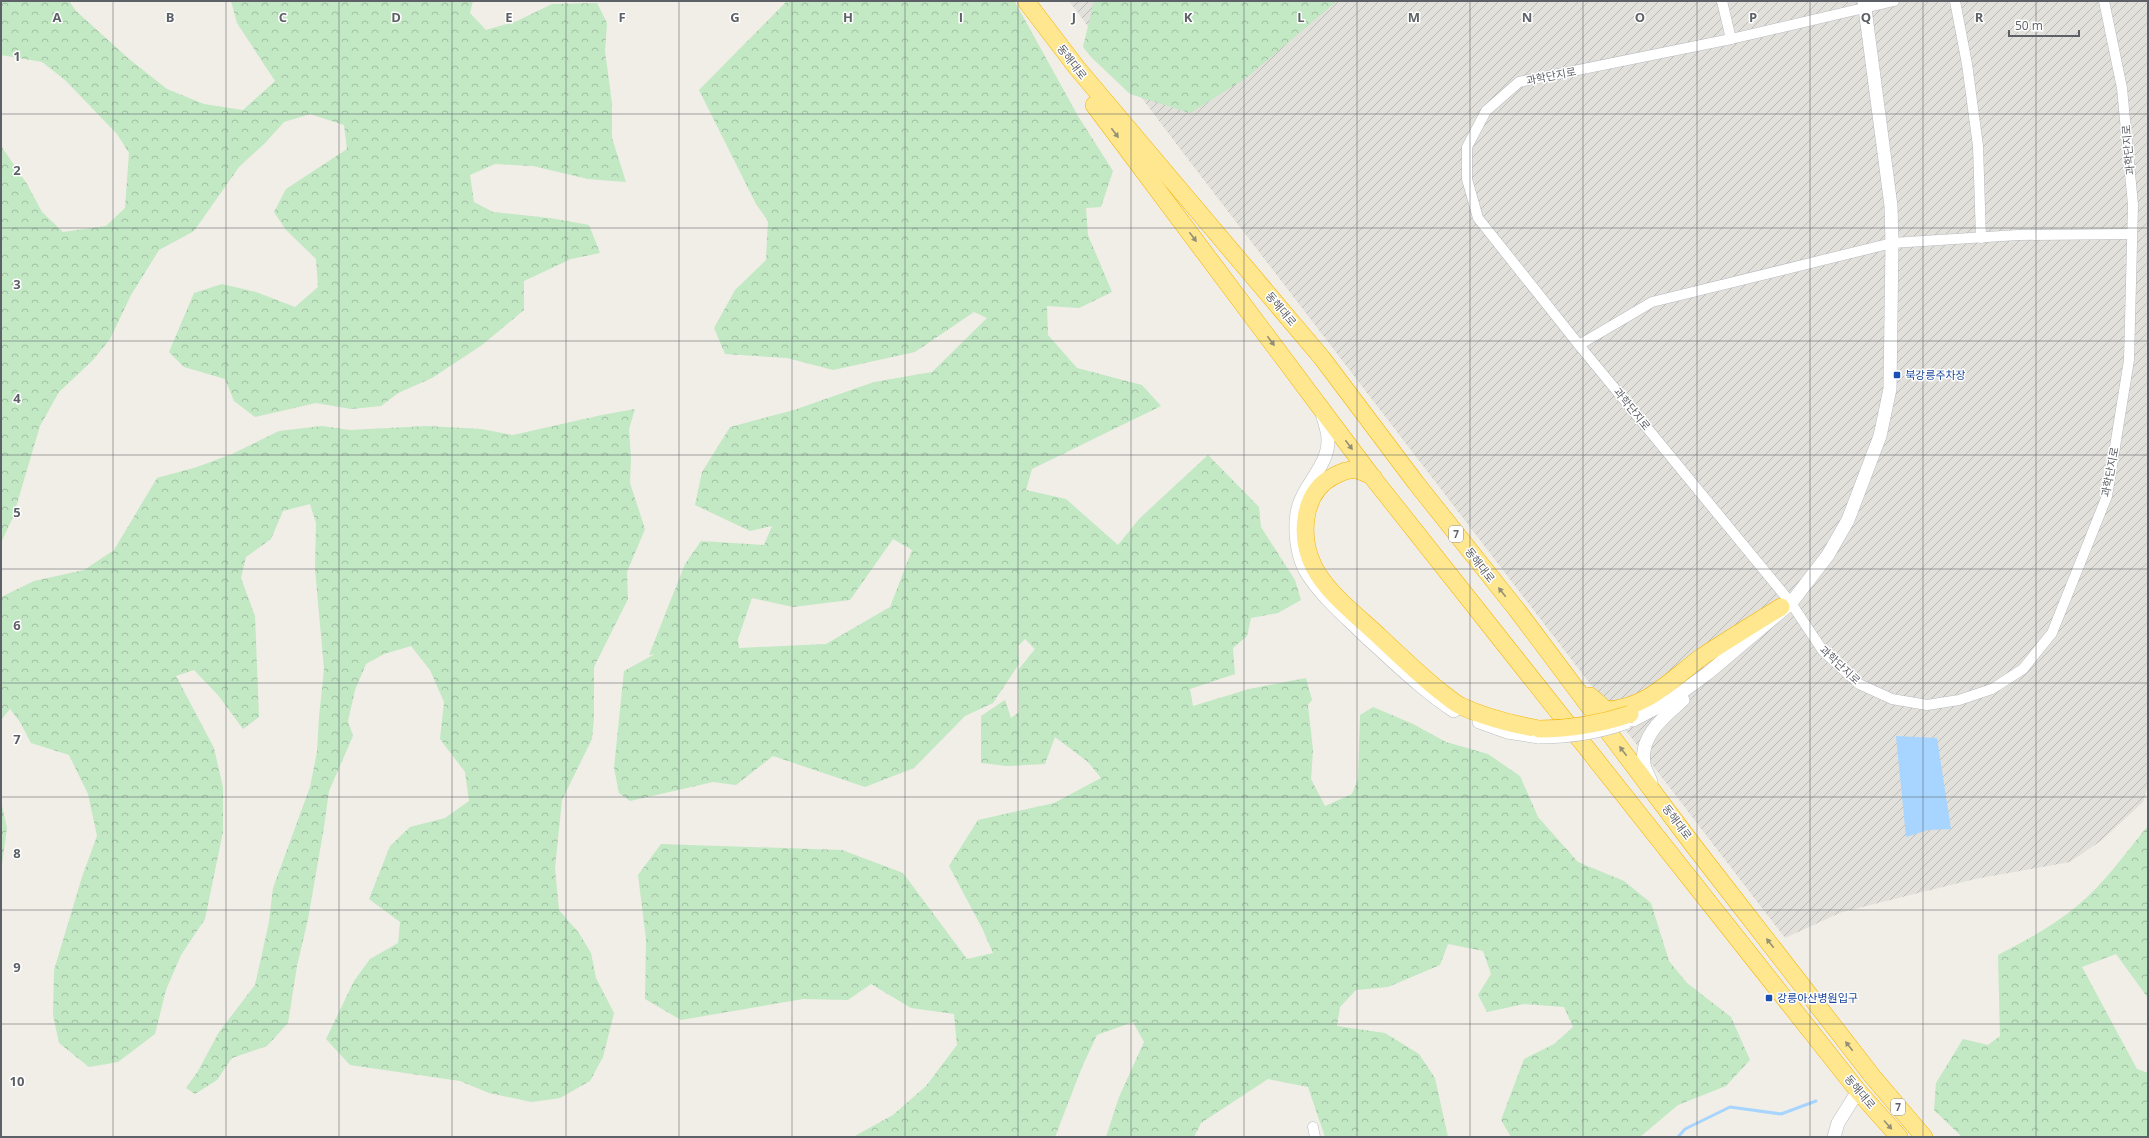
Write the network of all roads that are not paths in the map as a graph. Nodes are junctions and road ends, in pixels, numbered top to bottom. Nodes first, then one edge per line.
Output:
1 (1016, 1) edge
2 (1026, 1) edge
3 (1722, 1) edge
4 (1894, 1) edge
5 (1955, 1) edge
6 (2104, 1) edge
7 (1865, 4) edge
8 (1731, 39) junction
9 (2132, 234) junction
10 (1981, 238) junction
11 (1892, 243) junction
12 (1579, 345) junction
13 (1320, 406) junction
14 (1373, 478) junction
15 (1786, 607) junction
16 (1517, 610) junction
17 (1539, 733) junction
18 (1693, 845) junction
19 (1873, 1077) junction
20 (1858, 1091) junction
21 (1313, 1126) dead end
22 (1315, 1137) edge
23 (1834, 1137) edge
24 (1899, 1137) edge
25 (1924, 1137) edge

1 -> 13 highway, 동해대로
16 -> 2 highway, 동해대로 / 7
3 - 8 street
4 - 7 street, 과학단지로
5 - 10 street
6 - 9 street, 과학단지로
7 - 8 street, 과학단지로
7 - 11 street
8 - 12 street, 과학단지로
9 - 10 street
9 - 15 street, 과학단지로
10 - 11 street
11 - 12 street
11 - 15 street
12 - 15 street, 과학단지로
13 -> 14 highway, 동해대로
13 - 17 street
14 - 17 highway
14 - 20 highway, 동해대로
15 - 16 highway
15 - 17 highway, bridge
15 - 18 street
18 -> 16 highway, 동해대로 / 7
19 -> 18 highway, 동해대로 / 7
19 - 20 highway
19 - 25 highway, 동해대로 / 7
20 - 23 street
20 -> 24 highway, 동해대로
21 - 22 street

